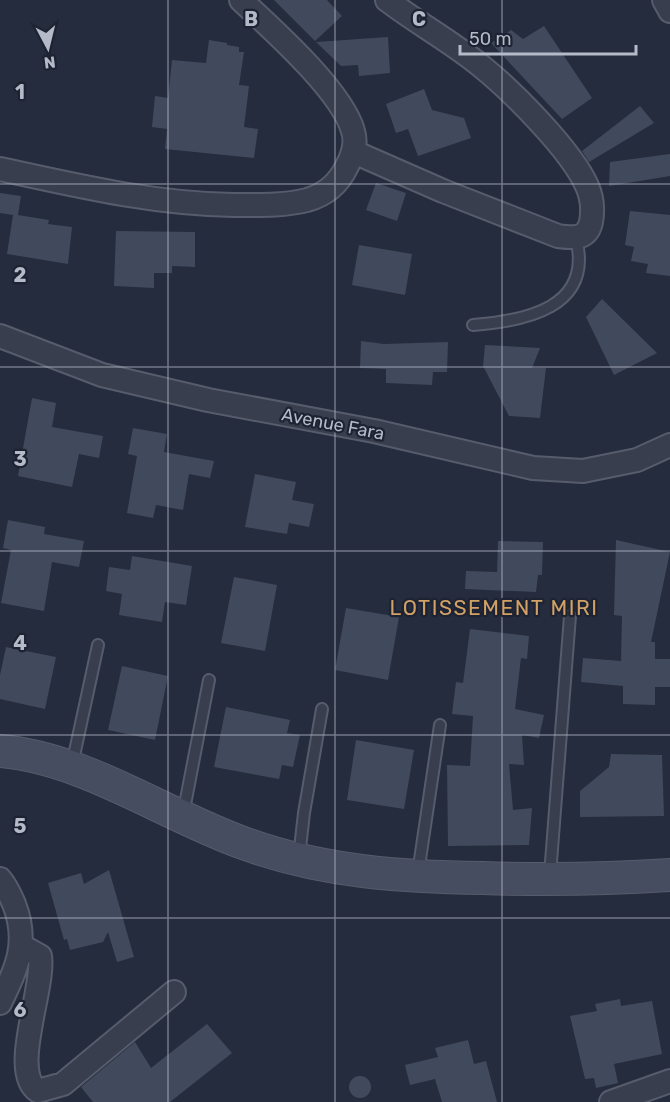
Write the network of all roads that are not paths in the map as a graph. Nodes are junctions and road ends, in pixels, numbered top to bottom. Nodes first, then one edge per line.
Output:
1 (241, 0) edge
2 (387, 0) edge
3 (664, 0) edge
4 (670, 11) edge
5 (354, 152) junction
6 (0, 169) edge
7 (576, 238) junction
8 (473, 325) dead end
9 (0, 336) edge
10 (670, 445) edge
11 (570, 616) dead end
12 (98, 645) dead end
13 (208, 680) dead end
14 (322, 709) dead end
15 (440, 725) dead end
16 (0, 751) edge
17 (71, 768) junction
18 (183, 818) junction
19 (299, 860) junction
20 (670, 875) edge
21 (418, 876) junction
22 (0, 879) edge
23 (550, 879) junction
24 (22, 946) junction
25 (174, 992) dead end
26 (0, 1003) edge
27 (670, 1081) edge
28 (611, 1102) edge

1 - 5 street
2 - 7 street
3 - 4 street
5 - 6 street
5 - 7 street
7 - 8 lane
9 - 10 street, Avenue Fara
11 - 23 lane
12 - 17 lane
13 - 18 lane
14 - 19 lane
15 - 21 lane
16 - 17 main road
17 - 18 main road
18 - 19 main road
19 - 21 main road
20 - 23 main road
21 - 23 main road
22 - 24 street
24 - 25 street
24 - 26 street
27 - 28 street

